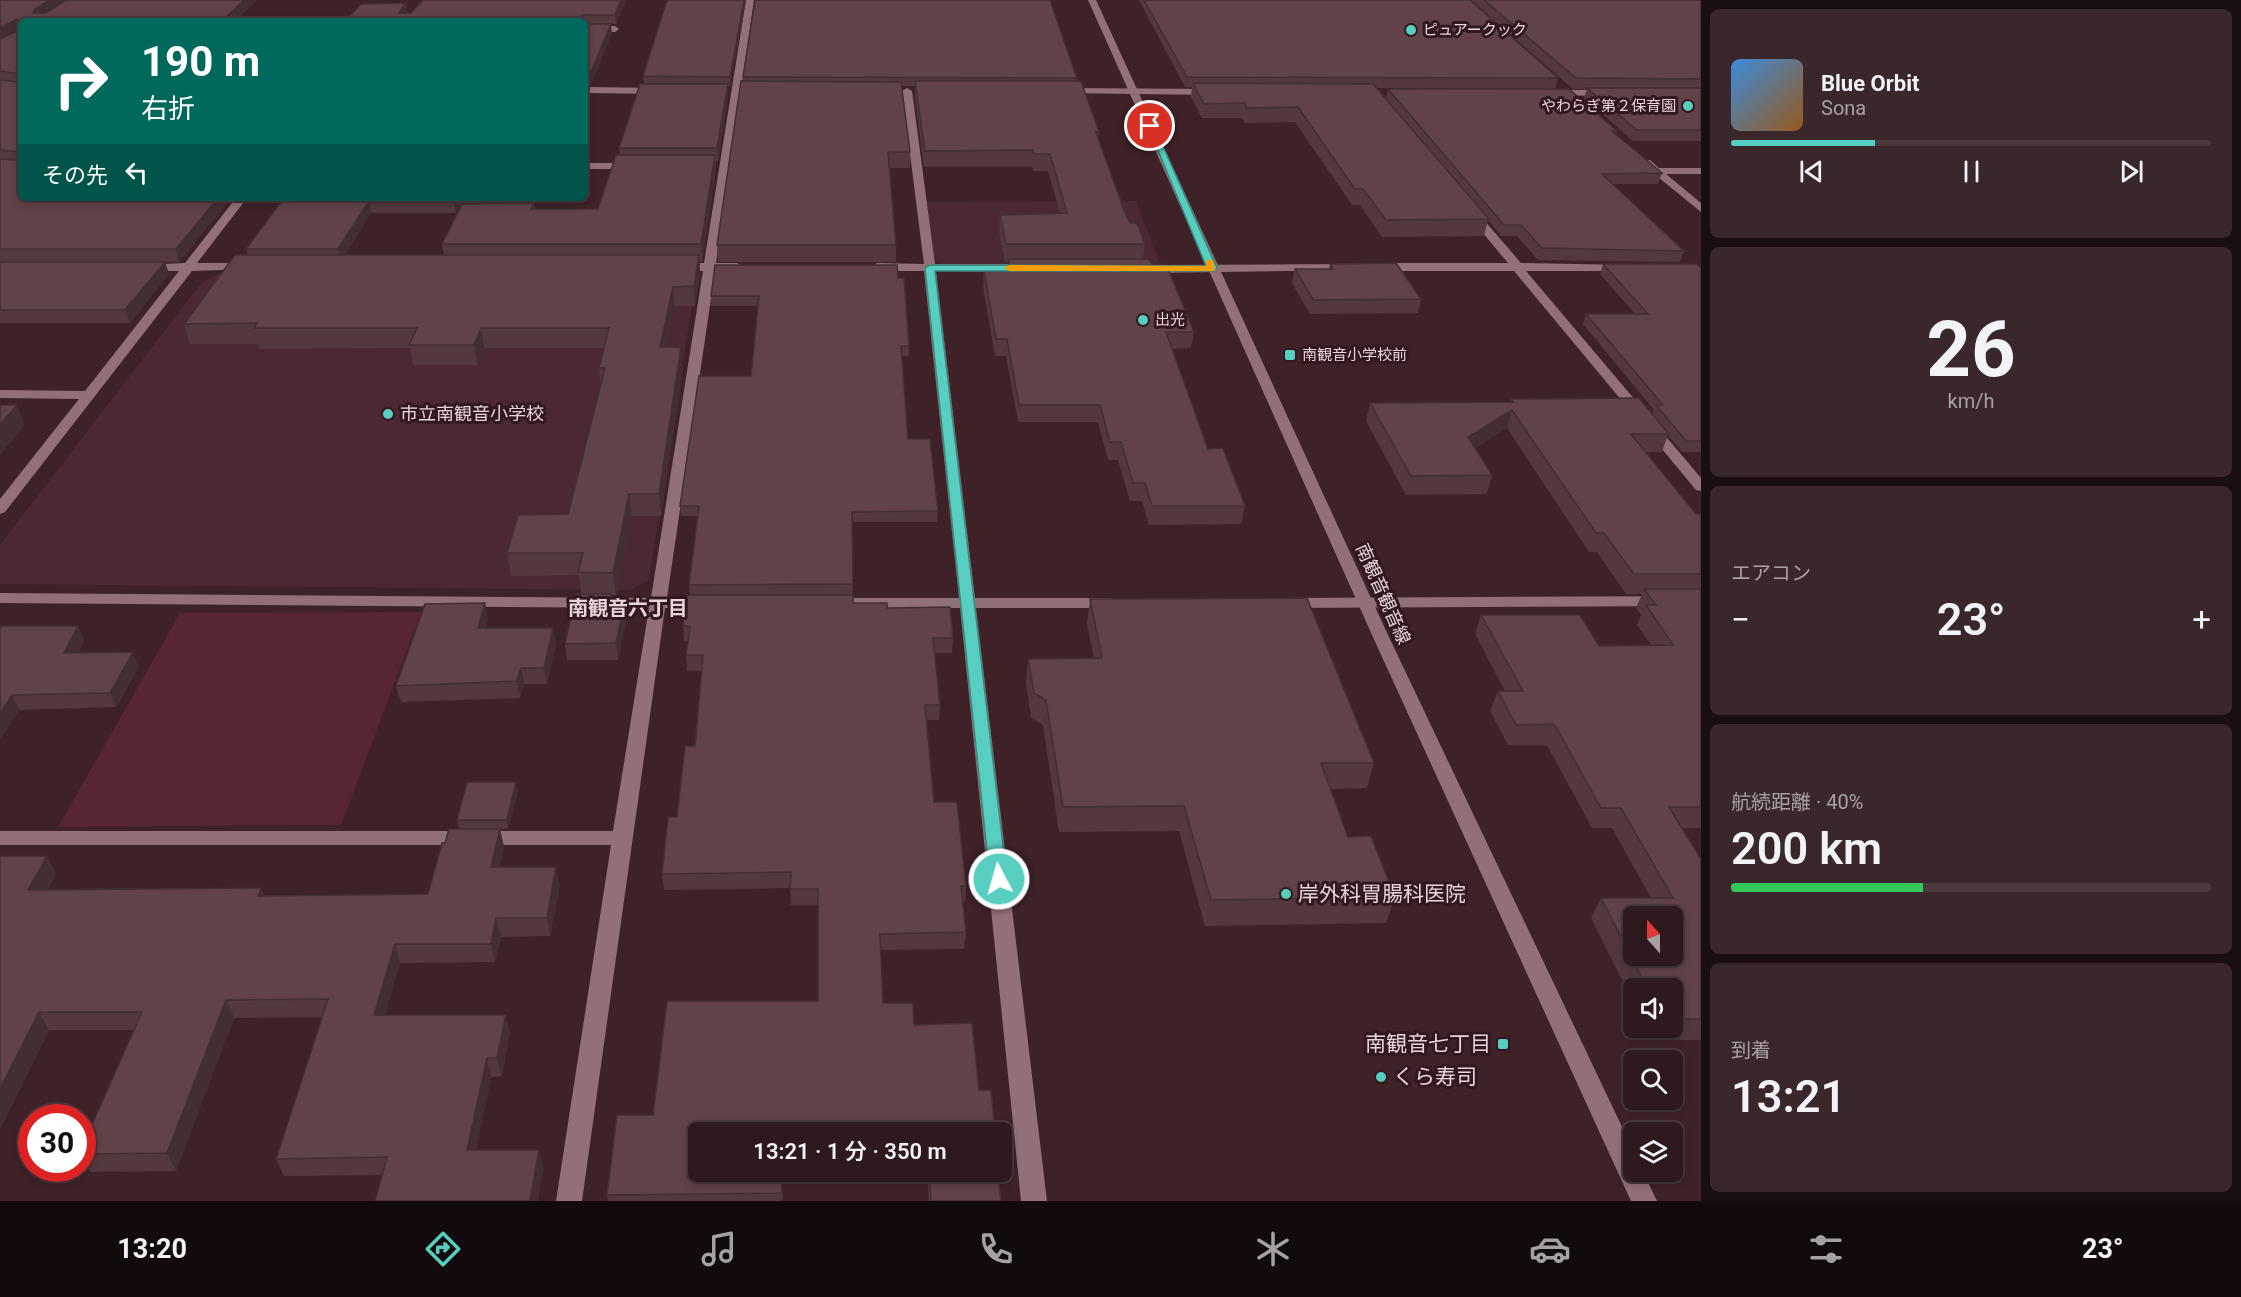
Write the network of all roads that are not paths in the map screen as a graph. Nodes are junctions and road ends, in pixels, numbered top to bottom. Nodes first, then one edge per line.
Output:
1 (750, 0) edge
2 (1092, 0) edge
3 (588, 29) edge
4 (615, 29) edge
5 (1560, 86) edge
6 (588, 90) edge
7 (666, 91) edge
8 (907, 91) edge
9 (1055, 91) edge
10 (1135, 92) junction
11 (1223, 92) edge
12 (1545, 93) edge
13 (1569, 93) junction
14 (1613, 93) edge
15 (1577, 101) edge
16 (1638, 155) edge
17 (588, 166) edge
18 (644, 166) edge
19 (1656, 171) junction
20 (1701, 171) edge
21 (240, 201) edge
22 (1463, 203) edge
23 (1701, 208) edge
24 (130, 267) edge
25 (190, 267) junction
26 (261, 267) edge
27 (662, 267) edge
28 (709, 267) junction
29 (755, 267) edge
30 (860, 267) edge
31 (1516, 267) junction
32 (1643, 267) edge
33 (930, 268) junction
34 (1038, 268) edge
35 (1212, 268) junction
36 (1134, 269) edge
37 (0, 394) edge
38 (91, 394) junction
39 (1701, 487) edge
40 (0, 509) edge
41 (0, 598) edge
42 (1701, 601) edge
43 (968, 602) junction
44 (1365, 602) junction
45 (659, 603) junction
46 (719, 603) edge
47 (814, 603) edge
48 (1123, 603) edge
49 (1267, 603) edge
50 (0, 837) edge
51 (622, 838) junction
52 (569, 1201) edge
53 (1034, 1201) edge
54 (1644, 1201) edge

1 - 28 street
2 - 10 street, 南観音観音線
3 - 4 street
5 - 13 street
6 - 7 street
8 - 33 street
9 - 10 street
10 - 11 street
10 - 35 street, 南観音観音線
12 - 13 street
13 - 14 street
13 - 15 street
16 - 19 street
17 - 18 street
19 - 20 street
19 - 23 street
21 - 25 street
22 - 31 street
24 - 25 street
25 - 26 street
25 - 38 street
27 - 28 street
28 - 29 street
28 - 45 street
30 - 33 street
31 - 32 street
31 - 35 street
31 - 39 street
33 - 34 street
33 - 43 street
35 - 36 street
35 - 44 street, 南観音観音線
37 - 38 street
38 - 40 street
41 - 45 street
42 - 44 street
43 - 47 street
43 - 48 street
43 - 53 street
44 - 49 street
44 - 54 street, 南観音観音線
45 - 46 street
45 - 51 street
50 - 51 street
51 - 52 street

